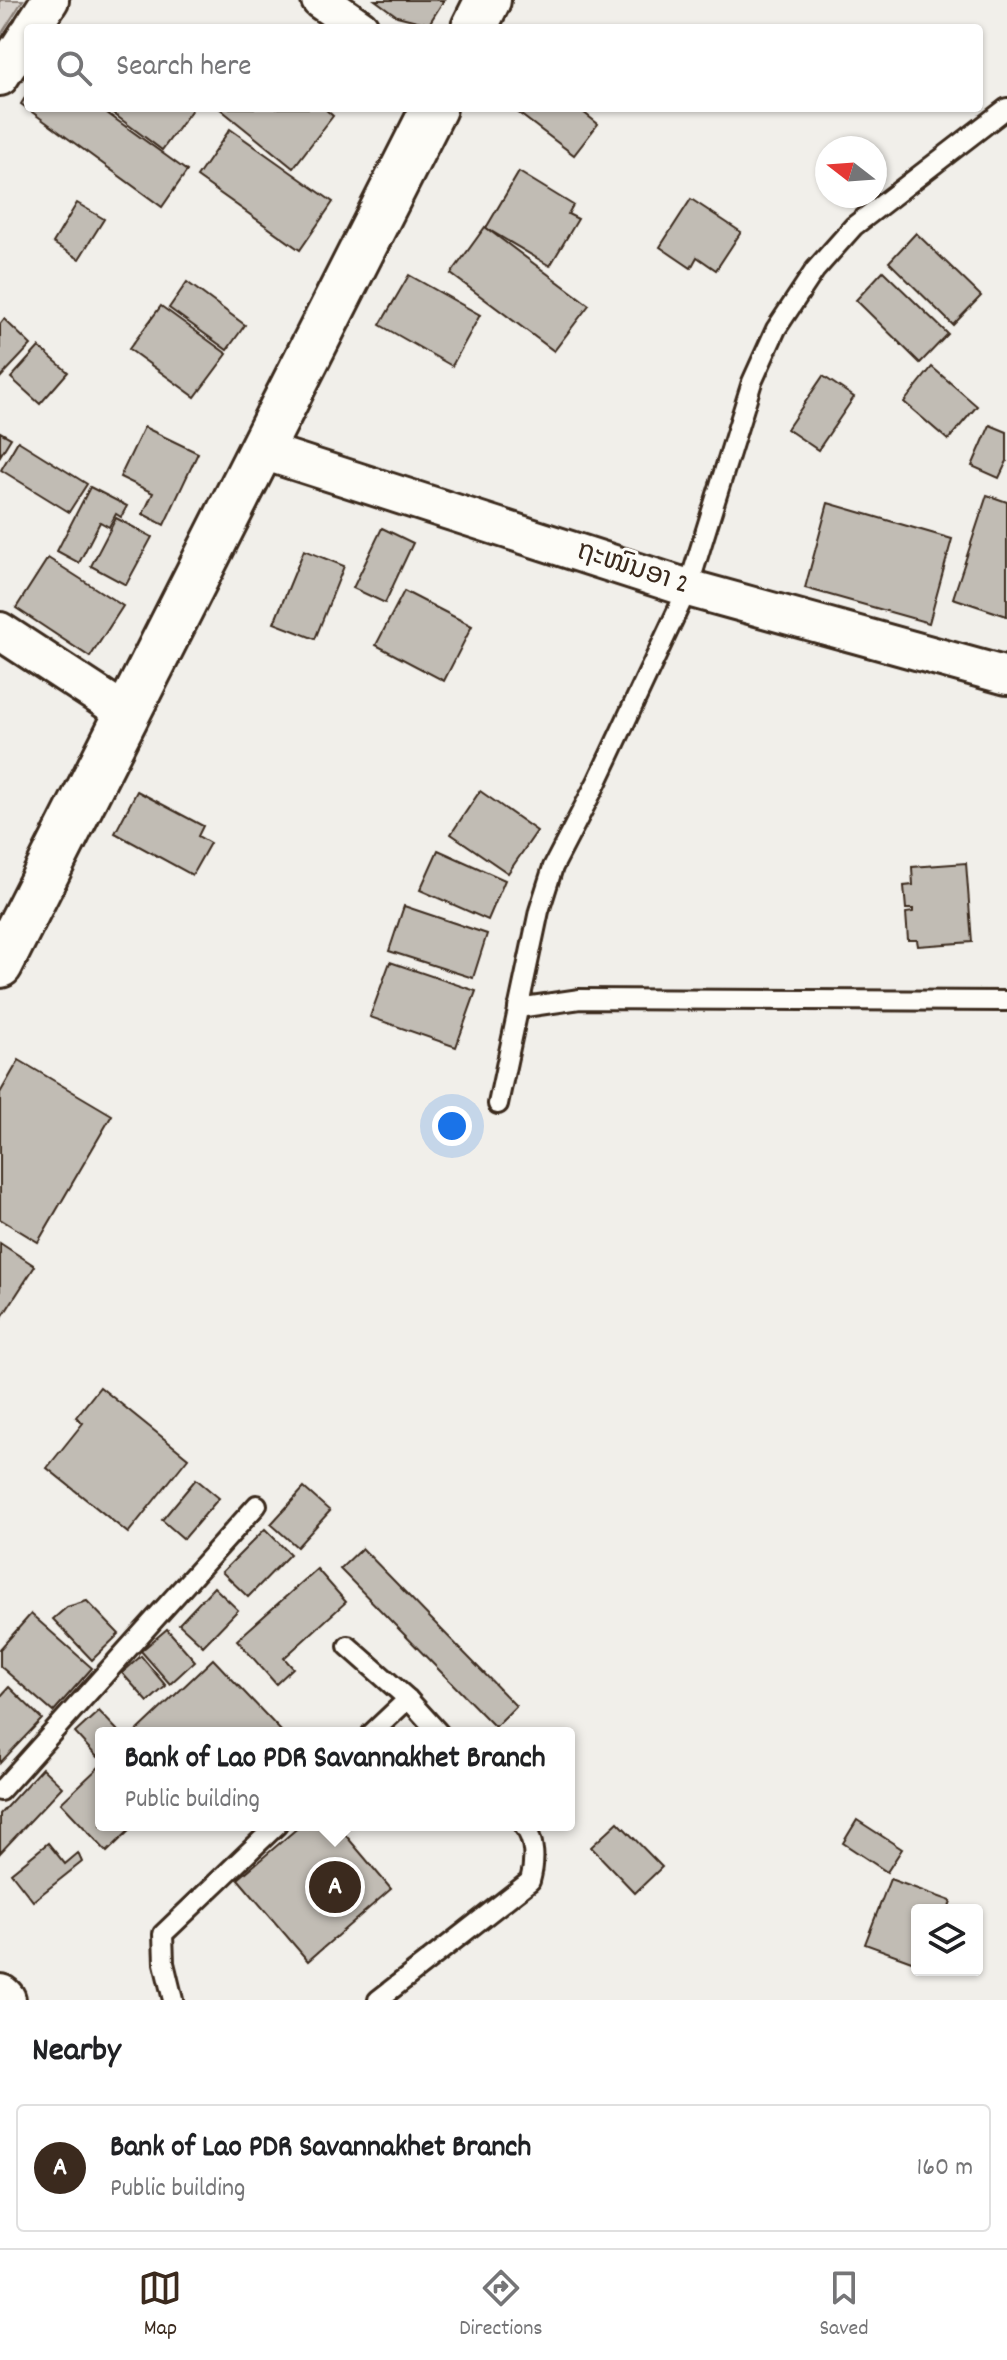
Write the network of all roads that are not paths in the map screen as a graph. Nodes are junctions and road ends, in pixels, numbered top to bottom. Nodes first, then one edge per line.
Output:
1 (50, 0) edge
2 (320, 0) edge
3 (488, 0) edge
4 (35, 24) edge
5 (354, 24) edge
6 (476, 24) edge
7 (24, 40) edge
8 (0, 77) edge
9 (1007, 108) edge
10 (432, 112) edge
11 (260, 450) junction
12 (688, 588) junction
13 (0, 631) edge
14 (1007, 676) edge
15 (127, 714) junction
16 (0, 965) edge
17 (1007, 1001) edge
18 (518, 1008) junction
19 (498, 1104) dead end
20 (257, 1505) dead end
21 (348, 1646) dead end
22 (408, 1699) junction
23 (378, 1727) edge
24 (434, 1727) edge
25 (0, 1791) edge
26 (271, 1831) edge
27 (528, 1831) edge
28 (173, 2000) edge
29 (378, 2000) edge

1 - 4 street
2 - 5 street
3 - 6 street
7 - 8 street
9 - 12 lane
10 - 11 street
11 - 12 street, ຖະໜົນອາ 2
11 - 15 street
12 - 14 street, ຖະໜົນອາ 2
12 - 18 lane
13 - 15 street
15 - 16 street
17 - 18 lane
18 - 19 lane
20 - 25 lane
21 - 22 lane
22 - 23 lane
22 - 24 lane
26 - 28 lane
27 - 29 lane

